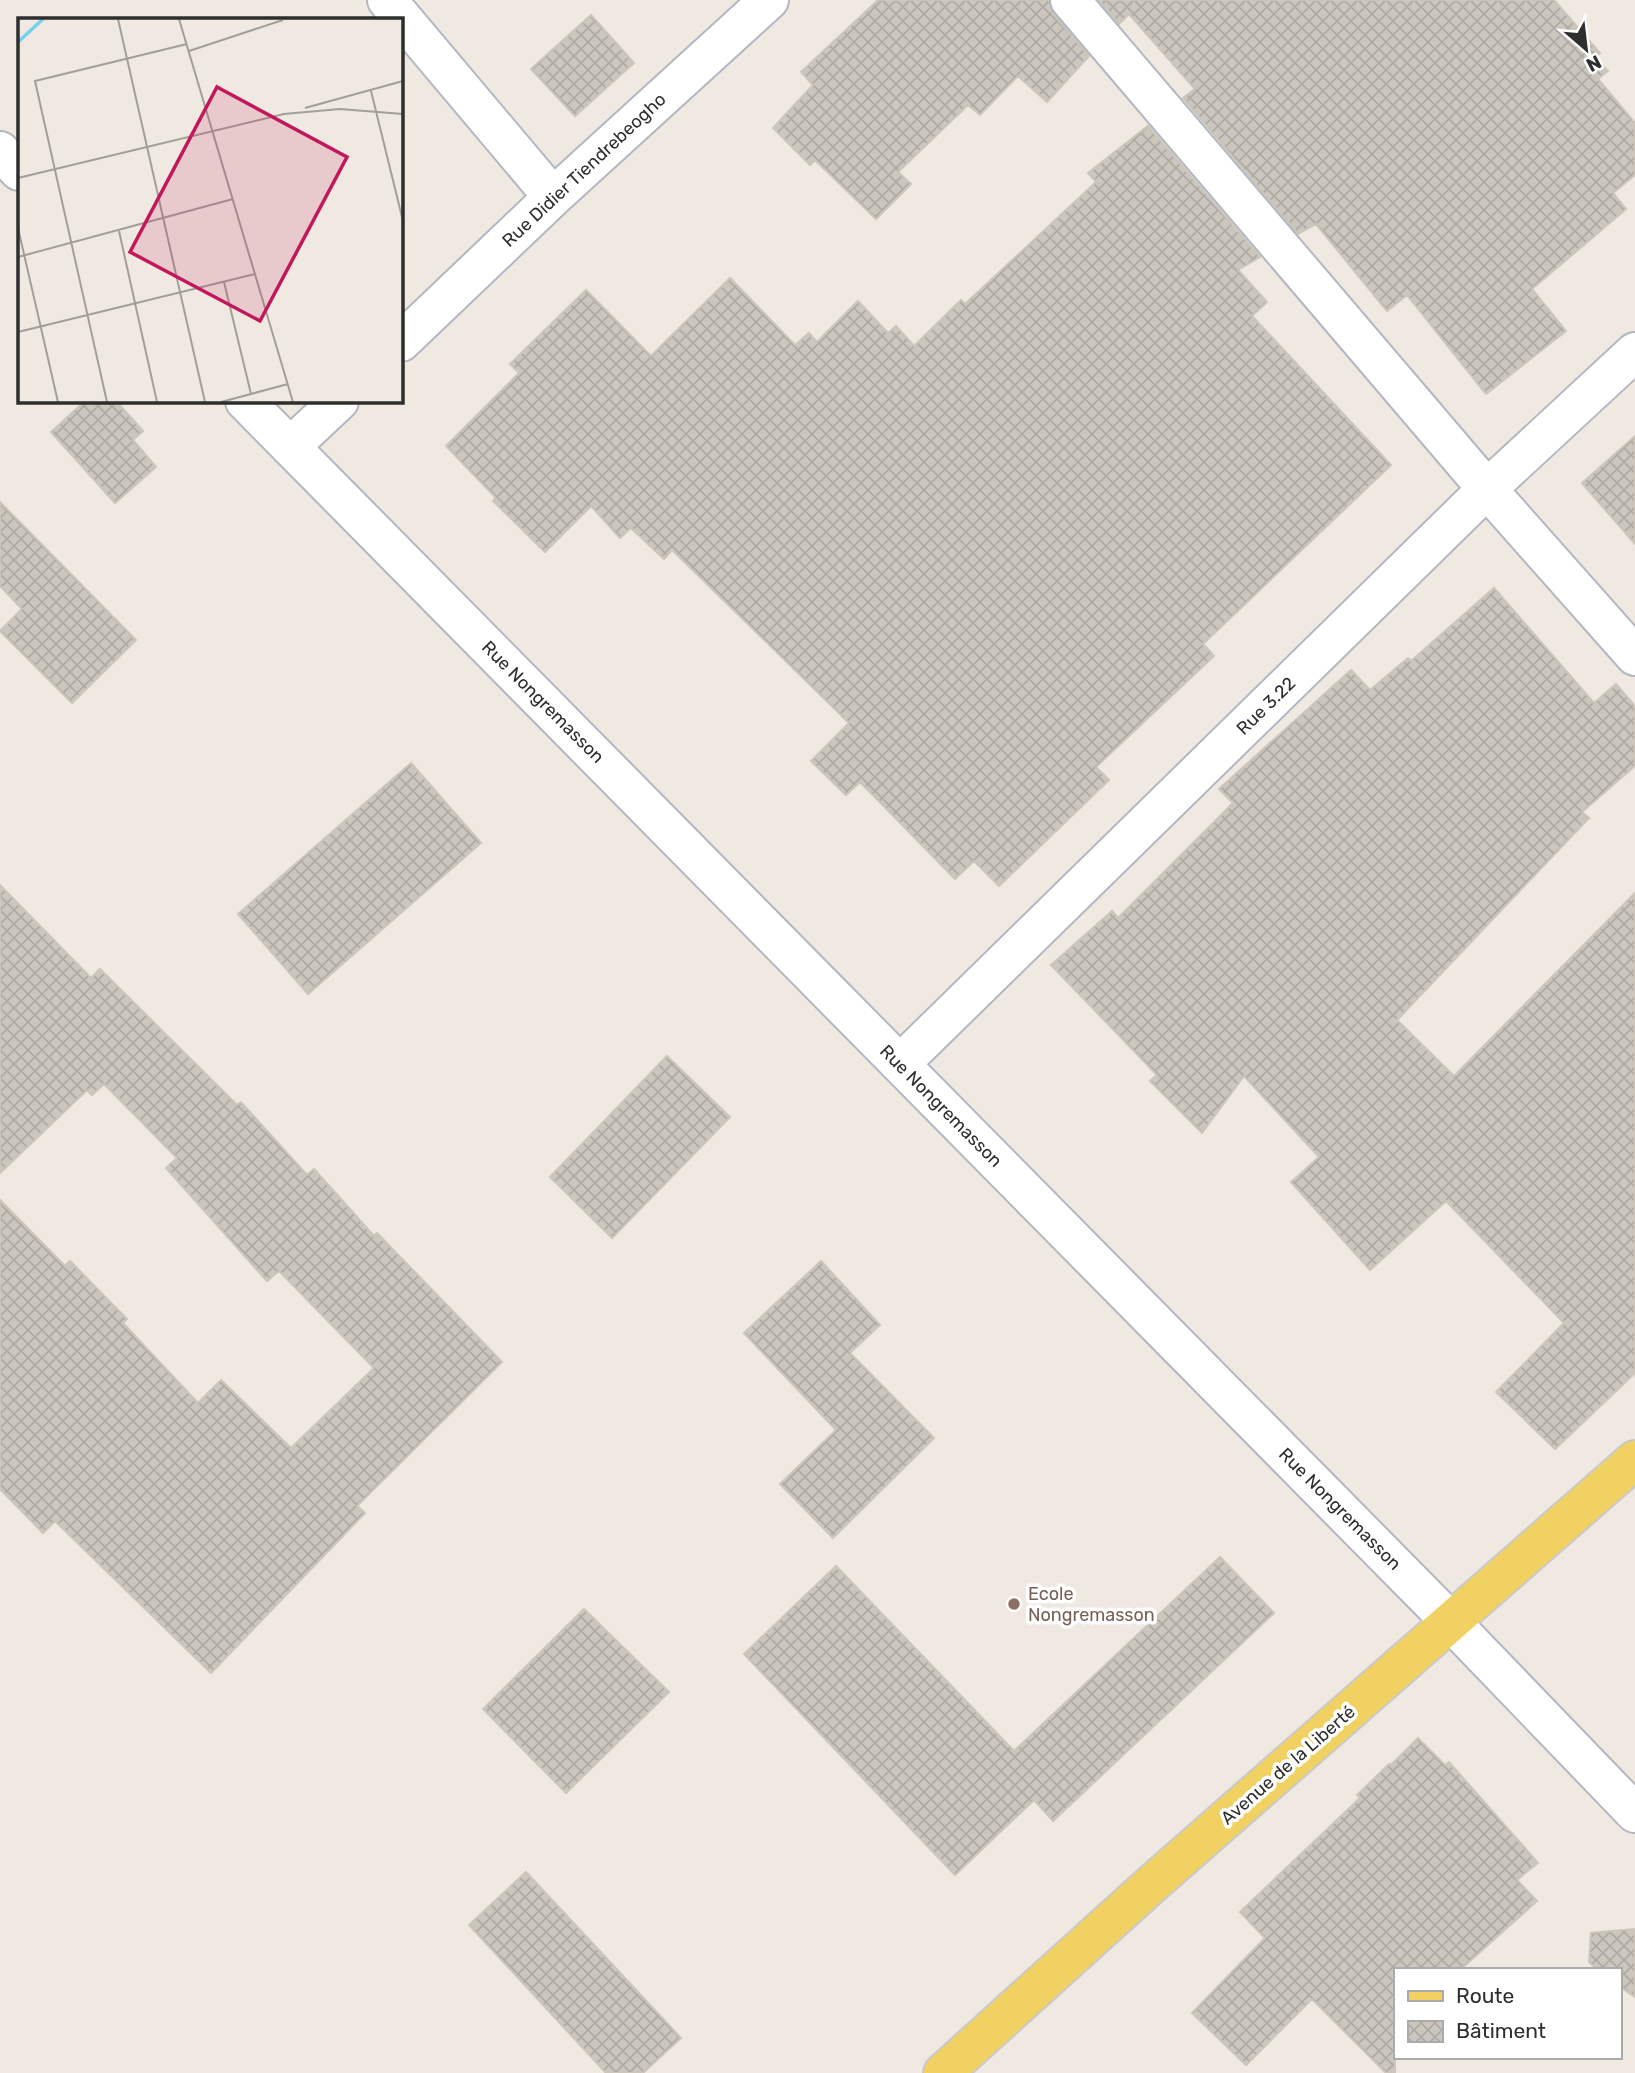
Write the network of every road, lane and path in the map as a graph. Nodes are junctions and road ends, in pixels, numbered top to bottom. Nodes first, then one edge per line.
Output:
1 (387, 0) edge
2 (769, 0) edge
3 (1070, 0) edge
4 (0, 151) edge
5 (18, 170) edge
6 (552, 197) junction
7 (402, 341) edge
8 (1635, 352) edge
9 (246, 402) edge
10 (338, 402) edge
11 (290, 447) junction
12 (1487, 489) junction
13 (1635, 656) edge
14 (900, 1064) junction
15 (1635, 1460) edge
16 (1451, 1622) junction
17 (1635, 1813) edge
18 (943, 2073) edge

1 - 6 street
2 - 6 street, Rue Didier Tiendrebeogho
3 - 12 street
4 - 5 street
6 - 7 street, Rue Didier Tiendrebeogho
8 - 12 street, Rue 3.22
9 - 11 street, Rue Nongremasson
10 - 11 street
11 - 14 street, Rue Nongremasson
12 - 13 street
12 - 14 street, Rue 3.22
14 - 16 street, Rue Nongremasson
15 - 16 main road, Avenue de la Liberté
16 - 17 street, Rue Nongremasson
16 - 18 main road, Avenue de la Liberté

